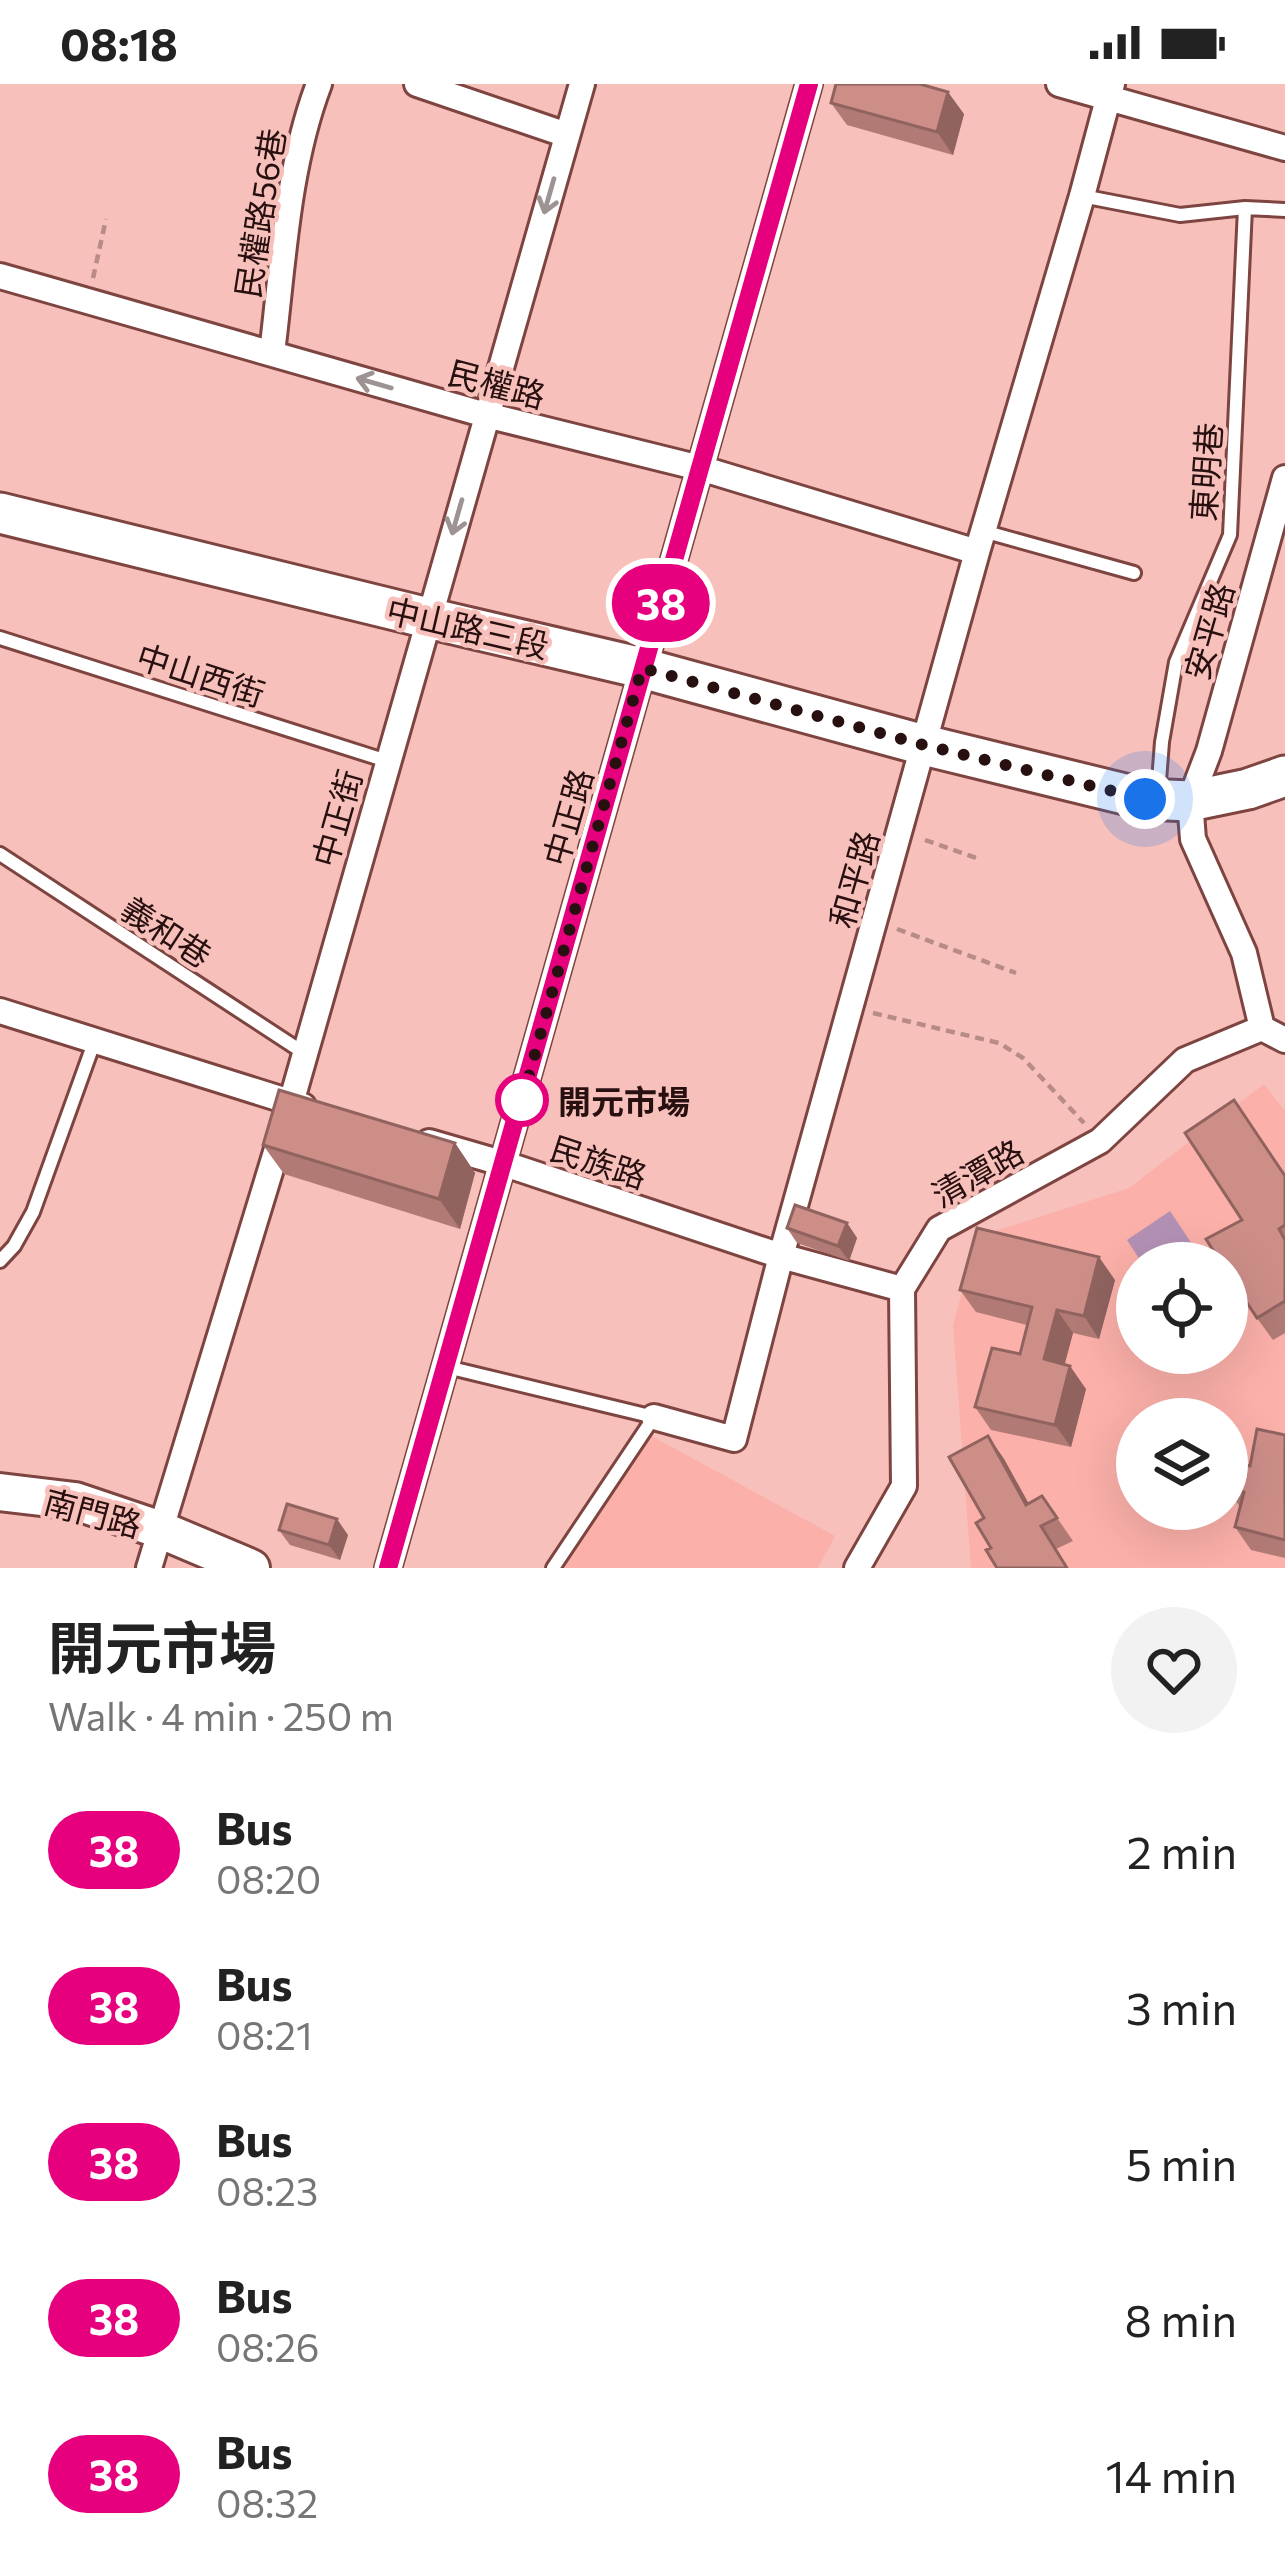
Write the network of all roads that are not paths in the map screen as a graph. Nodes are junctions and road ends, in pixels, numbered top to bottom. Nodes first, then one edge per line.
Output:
1 (319, 84) edge
2 (417, 84) edge
3 (581, 84) edge
4 (809, 84) edge
5 (1059, 84) edge
6 (1110, 91) edge
7 (567, 135) junction
8 (1285, 148) edge
9 (1082, 196) junction
10 (1245, 208) junction
11 (1285, 210) edge
12 (0, 276) edge
13 (272, 353) junction
14 (486, 415) junction
15 (700, 468) junction
16 (1285, 480) edge
17 (0, 513) edge
18 (1279, 523) edge
19 (980, 541) junction
20 (1134, 573) dead end
21 (428, 618) junction
22 (0, 639) edge
23 (642, 668) junction
24 (924, 745) junction
25 (386, 761) junction
26 (1285, 776) edge
27 (1174, 800) junction
28 (0, 854) edge
29 (0, 1011) edge
30 (1274, 1034) edge
31 (95, 1040) junction
32 (304, 1053) junction
33 (291, 1102) junction
34 (334, 1115) edge
35 (398, 1133) edge
36 (505, 1164) junction
37 (782, 1256) junction
38 (0, 1261) edge
39 (902, 1289) junction
40 (447, 1367) junction
41 (654, 1417) junction
42 (0, 1492) edge
43 (161, 1530) junction
44 (149, 1568) edge
45 (251, 1568) edge
46 (388, 1568) edge
47 (553, 1568) edge
48 (857, 1568) edge

1 - 13 street, 民權路56巷
2 - 7 street
3 - 7 street, 中正街
4 - 15 street, 中正路
5 - 6 street
6 - 8 street
6 - 9 street, 和平路
7 -> 14 street, 中正街
9 - 10 lane
9 - 19 street, 和平路
10 - 11 lane
10 - 27 lane, 東明巷
12 - 13 street, 民權路
14 -> 13 street, 民權路
14 - 15 street, 民權路
14 -> 21 street, 中正街
15 - 19 street, 民權路
15 - 23 street, 中正路
16 - 18 street, 安平路
17 - 21 main road, 中山路三段
18 - 27 street, 安平路
19 - 20 lane
19 - 24 street, 和平路
21 - 23 main road, 中山路三段
21 - 25 street, 中正街
22 - 25 lane, 中山西街
23 - 24 main road, 中山路三段
23 - 36 street, 中正路
24 - 27 main road, 中山路三段
24 - 37 street, 和平路
25 - 32 street, 中正街
26 - 27 main road, 中山路三段
27 - 30 street
28 - 32 lane, 義和巷
29 - 31 street
30 - 39 street, 清潭路
31 - 33 street
31 - 38 lane
32 - 33 street, 中正街
33 - 34 street
33 - 43 street, 中正街
35 - 36 street, 民族路
36 - 37 street, 民族路
36 - 40 street, 中正路
37 - 39 street, 民族路
37 - 41 street, 和平路
39 - 48 street
40 - 41 lane
40 - 46 street, 中正路
41 - 47 lane
42 - 43 street, 南門路
43 - 44 street, 中正街
43 - 45 street, 南門路

